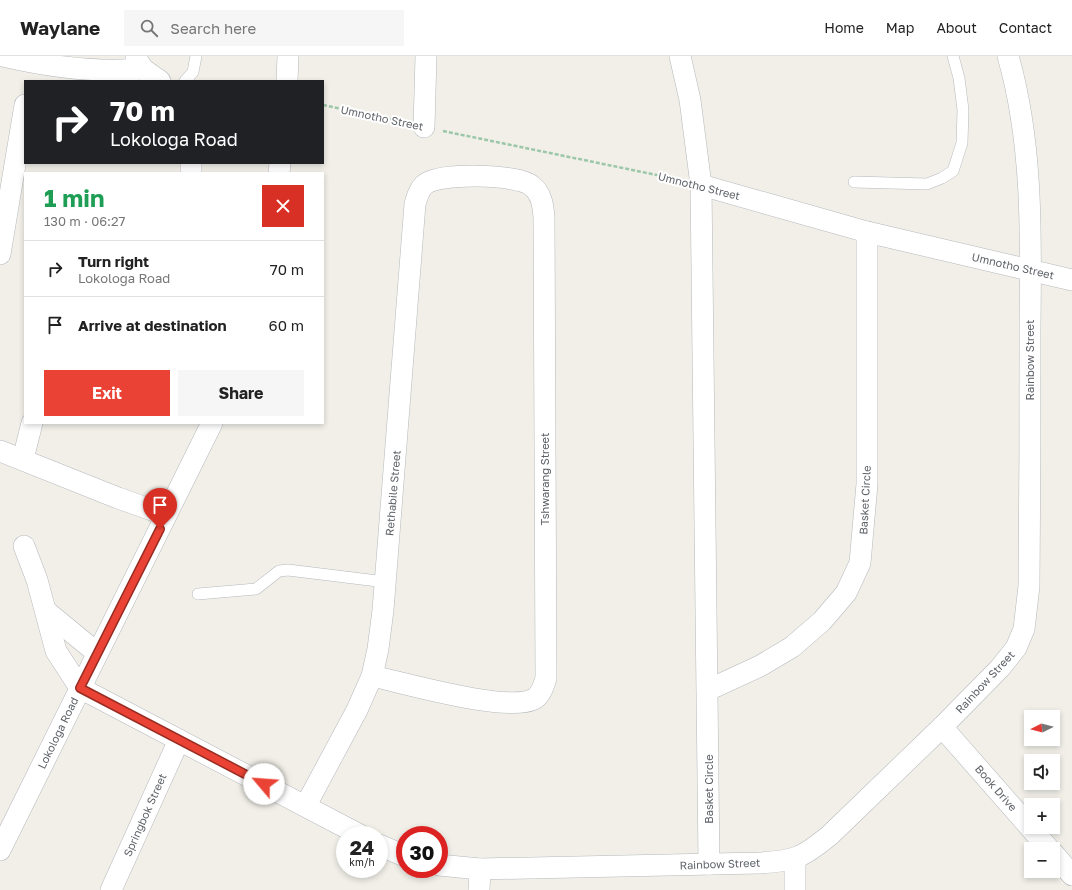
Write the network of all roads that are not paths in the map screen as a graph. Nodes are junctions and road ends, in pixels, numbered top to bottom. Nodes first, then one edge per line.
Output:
1 (3, 56) edge
2 (196, 56) edge
3 (288, 56) edge
4 (426, 56) edge
5 (680, 56) edge
6 (953, 56) edge
7 (1008, 56) edge
8 (139, 62) edge
9 (30, 72) edge
10 (159, 80) edge
11 (186, 80) edge
12 (287, 80) edge
13 (24, 110) edge
14 (424, 127) road end
15 (441, 178) joint
16 (854, 182) dead end
17 (701, 185) junction
18 (867, 232) junction
19 (0, 254) edge
20 (1031, 271) junction
21 (1072, 280) edge
22 (32, 424) edge
23 (212, 424) edge
24 (0, 451) edge
25 (23, 459) junction
26 (166, 515) junction
27 (24, 546) dead end
28 (386, 582) junction
29 (198, 594) dead end
30 (46, 611) junction
31 (97, 653) junction
32 (372, 676) junction
33 (80, 688) junction
34 (708, 690) junction
35 (942, 727) junction
36 (179, 740) junction
37 (306, 805) junction
38 (344, 826) edge
39 (1043, 842) edge
40 (0, 850) edge
41 (795, 859) junction
42 (1060, 861) edge
43 (709, 864) junction
44 (448, 866) edge
45 (480, 869) junction
46 (1072, 875) edge
47 (114, 889) edge
48 (479, 890) edge
49 (795, 890) edge

1 - 9 street
2 - 11 lane
3 - 12 street
4 - 14 street
5 - 17 street, Basket Circle
6 - 16 lane
7 - 20 street, Rainbow Street
8 - 9 street
8 - 10 street
13 - 19 street
15 - 28 street, Rethabile Street
15 - 32 street, Tshwarang Street
17 - 18 street, Umnotho Street
17 - 34 street, Basket Circle
18 - 20 street, Umnotho Street
18 - 34 street, Basket Circle
20 - 21 street, Umnotho Street
20 - 35 street, Rainbow Street
22 - 25 street
23 - 26 street, Lokologa Road
24 - 25 street
25 - 26 street
26 - 31 street, Lokologa Road
27 - 30 street
28 - 29 lane
28 - 32 street, Rethabile Street
30 - 31 street
30 - 33 street
31 - 33 street, Lokologa Road
32 - 37 street, Rethabile Street
33 - 36 street
33 - 40 street, Lokologa Road
34 - 43 street, Basket Circle
35 - 39 street, Book Drive
35 - 41 street, Rainbow Street
36 - 37 street
36 - 47 street, Springbok Street
37 - 38 street
41 - 43 street, Rainbow Street
41 - 49 street
42 - 46 street
43 - 45 street, Rainbow Street
44 - 45 street, Rainbow Street
45 - 48 street

